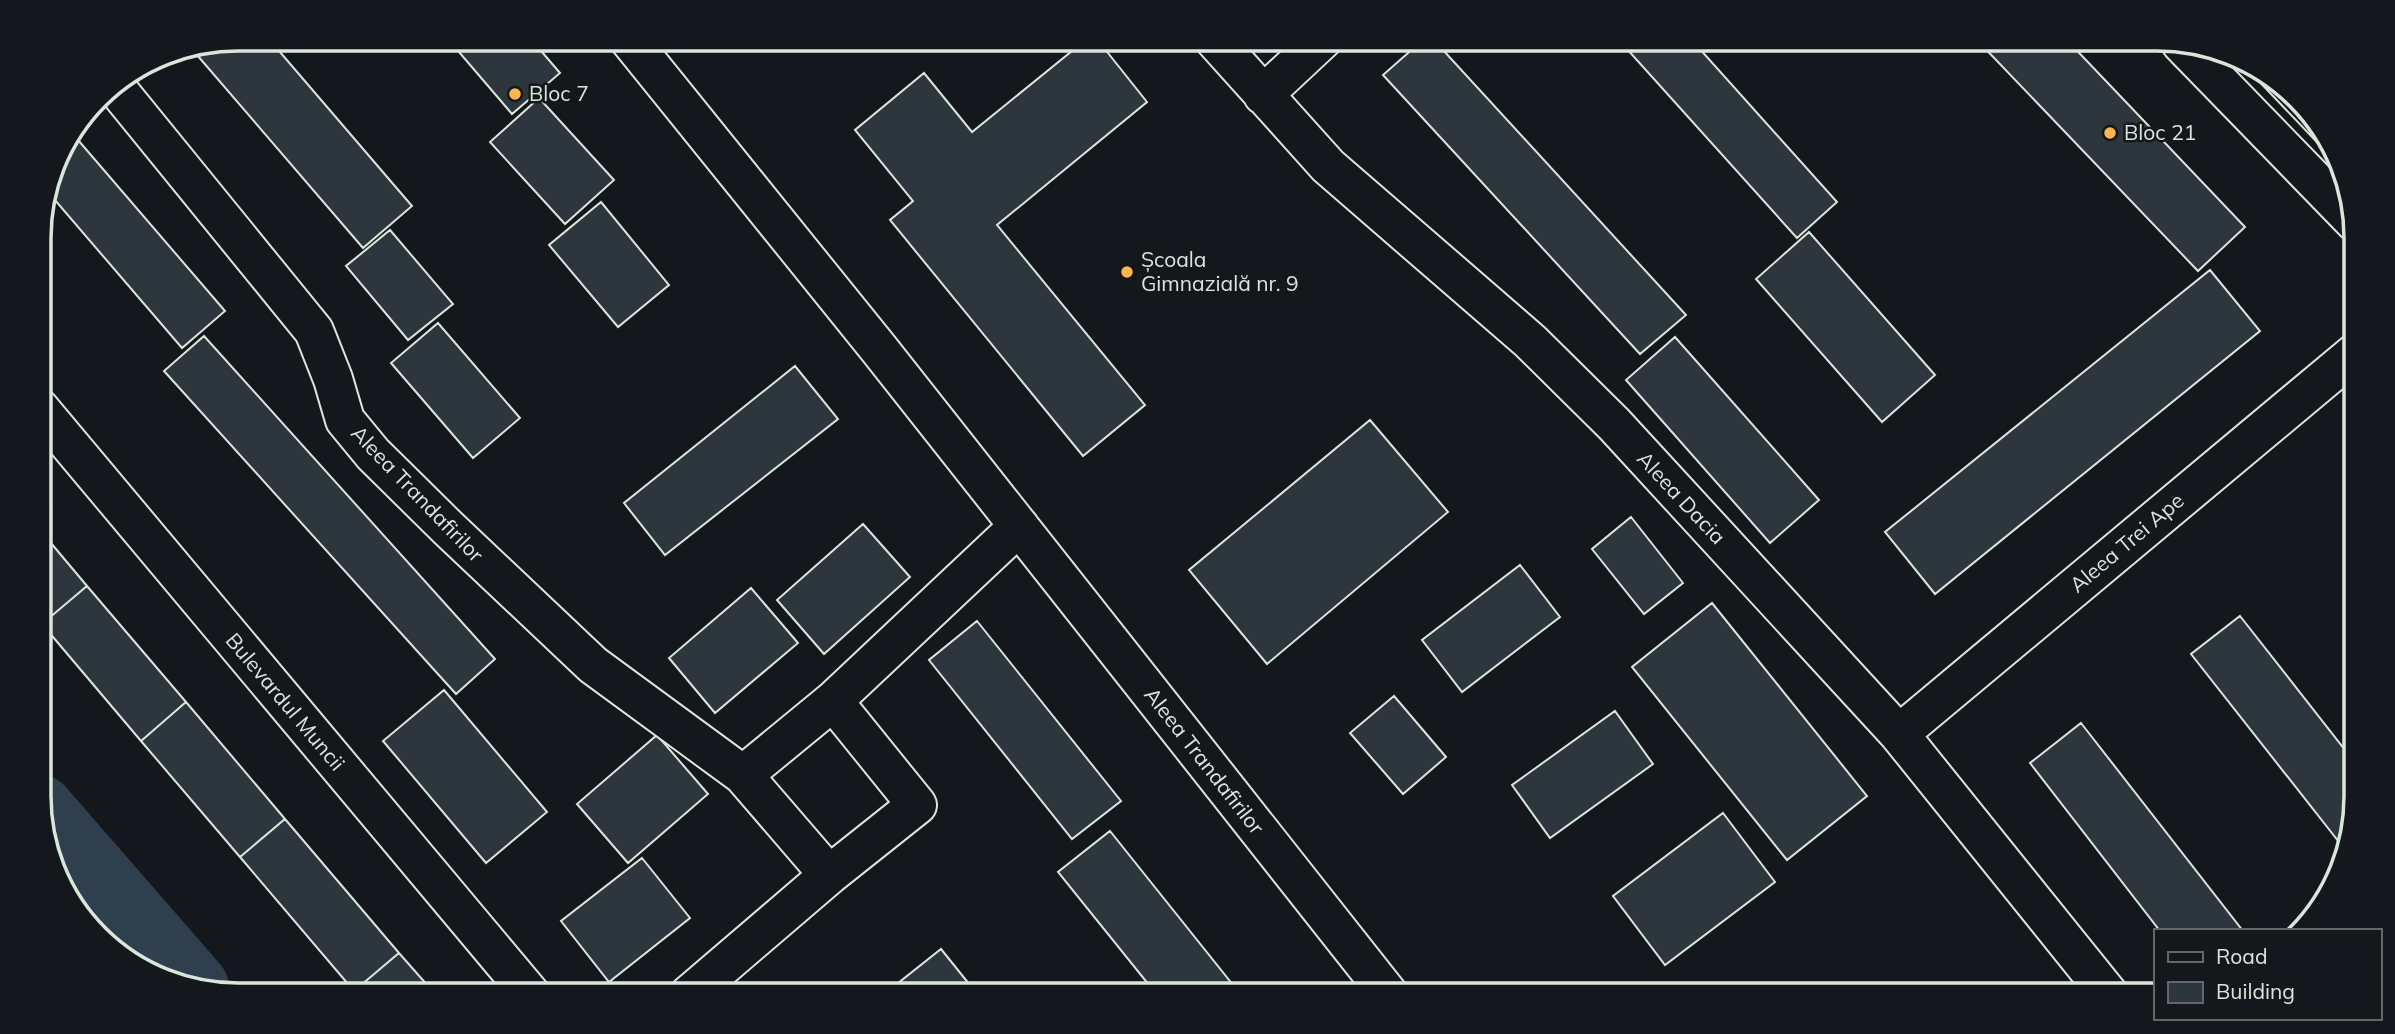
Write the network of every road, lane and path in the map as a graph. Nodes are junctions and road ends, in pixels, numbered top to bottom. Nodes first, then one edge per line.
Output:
1 (638, 51) edge
2 (1224, 51) edge
3 (1310, 51) edge
4 (2191, 54) edge
5 (120, 92) edge
6 (1263, 95) junction
7 (2342, 209) edge
8 (2344, 362) edge
9 (51, 422) edge
10 (1019, 526) junction
11 (833, 701) junction
12 (1899, 734) junction
13 (743, 775) junction
14 (829, 875) junction
15 (521, 983) edge
16 (702, 983) edge
17 (1380, 983) edge
18 (2091, 983) edge

1 - 10 street, Aleea Trandafirilor
2 - 6 street, Aleea Dacia
3 - 6 street
4 - 7 street
5 - 13 street, Aleea Trandafirilor
6 - 12 street, Aleea Dacia
8 - 12 street, Aleea Trei Ape
9 - 15 street, Bulevardul Muncii
10 - 11 street
10 - 17 street, Aleea Trandafirilor
11 - 13 street
11 - 14 street
12 - 18 street, Aleea Dacia
13 - 14 street, Aleea Trandafirilor
14 - 16 street

